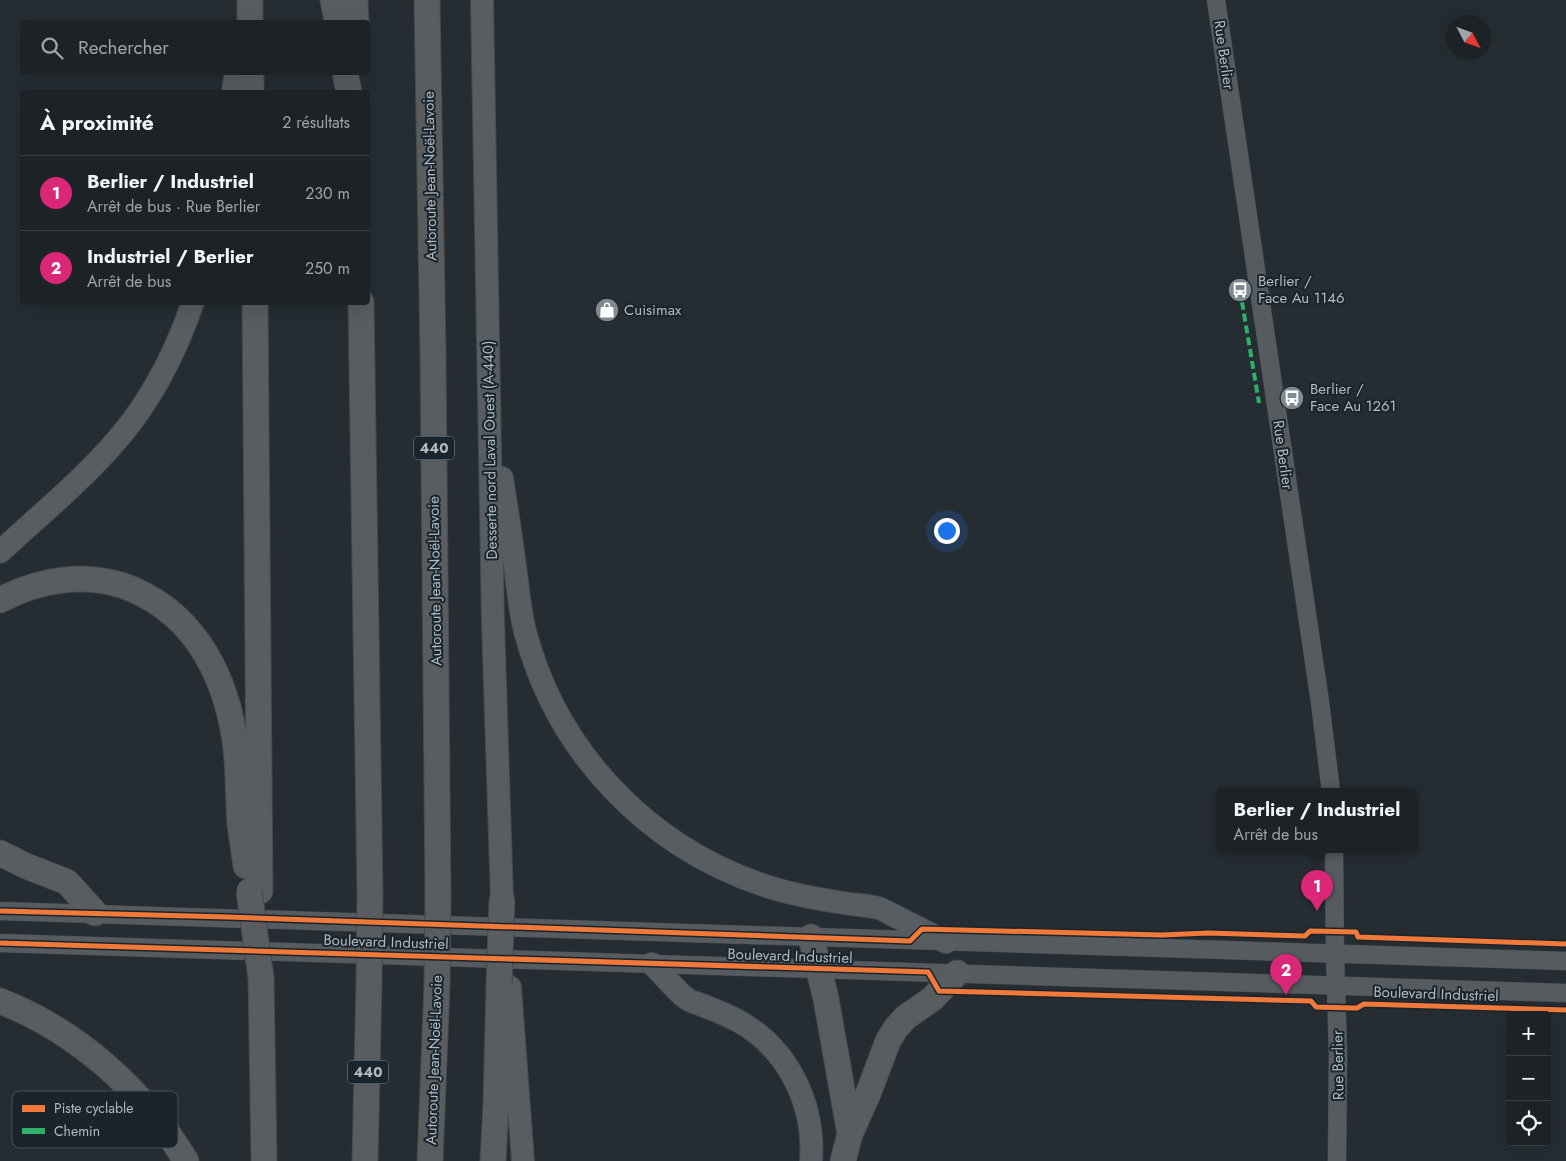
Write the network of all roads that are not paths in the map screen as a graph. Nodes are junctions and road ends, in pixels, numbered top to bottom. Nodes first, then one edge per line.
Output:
1 (248, 0) edge
2 (333, 0) edge
3 (356, 0) edge
4 (427, 0) edge
5 (482, 0) edge
6 (1216, 0) edge
7 (244, 20) edge
8 (250, 20) edge
9 (337, 20) edge
10 (356, 20) edge
11 (236, 75) edge
12 (251, 75) edge
13 (345, 75) edge
14 (357, 75) edge
15 (233, 90) edge
16 (251, 90) edge
17 (348, 90) edge
18 (357, 90) edge
19 (192, 305) edge
20 (255, 305) edge
21 (361, 305) edge
22 (489, 388) junction
23 (0, 552) edge
24 (0, 600) edge
25 (1331, 788) edge
26 (0, 853) edge
27 (1334, 853) edge
28 (255, 891) junction
29 (502, 899) joint
30 (0, 911) edge
31 (95, 913) junction
32 (811, 937) junction
33 (946, 942) junction
34 (0, 943) edge
35 (1335, 954) junction
36 (1566, 961) edge
37 (652, 964) junction
38 (819, 969) junction
39 (957, 973) junction
40 (505, 986) junction
41 (1336, 986) junction
42 (1566, 993) edge
43 (0, 1001) edge
44 (132, 1091) edge
45 (850, 1134) junction
46 (178, 1148) edge
47 (186, 1161) edge
48 (264, 1161) edge
49 (365, 1161) edge
50 (430, 1161) edge
51 (493, 1161) edge
52 (523, 1161) edge
53 (811, 1161) edge
54 (843, 1161) edge
55 (1337, 1161) edge

1 - 7 main road
1 - 8 highway
2 - 9 highway
3 - 10 highway
4 - 50 highway, Autoroute Jean-Noël-Lavoie / 440, bridge
5 - 22 main road, Desserte nord Laval Ouest (A-440)
6 - 25 street, Rue Berlier
11 - 15 main road
12 - 16 highway
13 - 17 highway
14 - 18 highway
19 - 23 main road
20 - 28 highway
21 - 49 highway, 440, bridge
22 - 29 main road, Desserte nord Laval Ouest (A-440)
22 - 33 main road
24 - 28 highway
26 - 31 highway
27 - 35 street, Rue Berlier
28 - 48 highway, bridge
29 - 40 highway, bridge
30 - 31 street, Boulevard Industriel
31 - 32 street, Boulevard Industriel
32 - 33 street, Boulevard Industriel
32 - 38 highway
33 - 35 street, Boulevard Industriel
34 - 37 street, Boulevard Industriel
35 - 36 street, Boulevard Industriel
35 - 41 street, Rue Berlier
37 - 38 street, Boulevard Industriel
37 - 53 main road
38 - 39 street, Boulevard Industriel
38 - 45 highway
39 - 41 street, Boulevard Industriel
39 - 45 highway
40 - 51 highway
40 - 52 main road
41 - 42 street, Boulevard Industriel
41 - 55 street, Rue Berlier
43 - 44 highway
45 - 54 highway
46 - 47 highway

